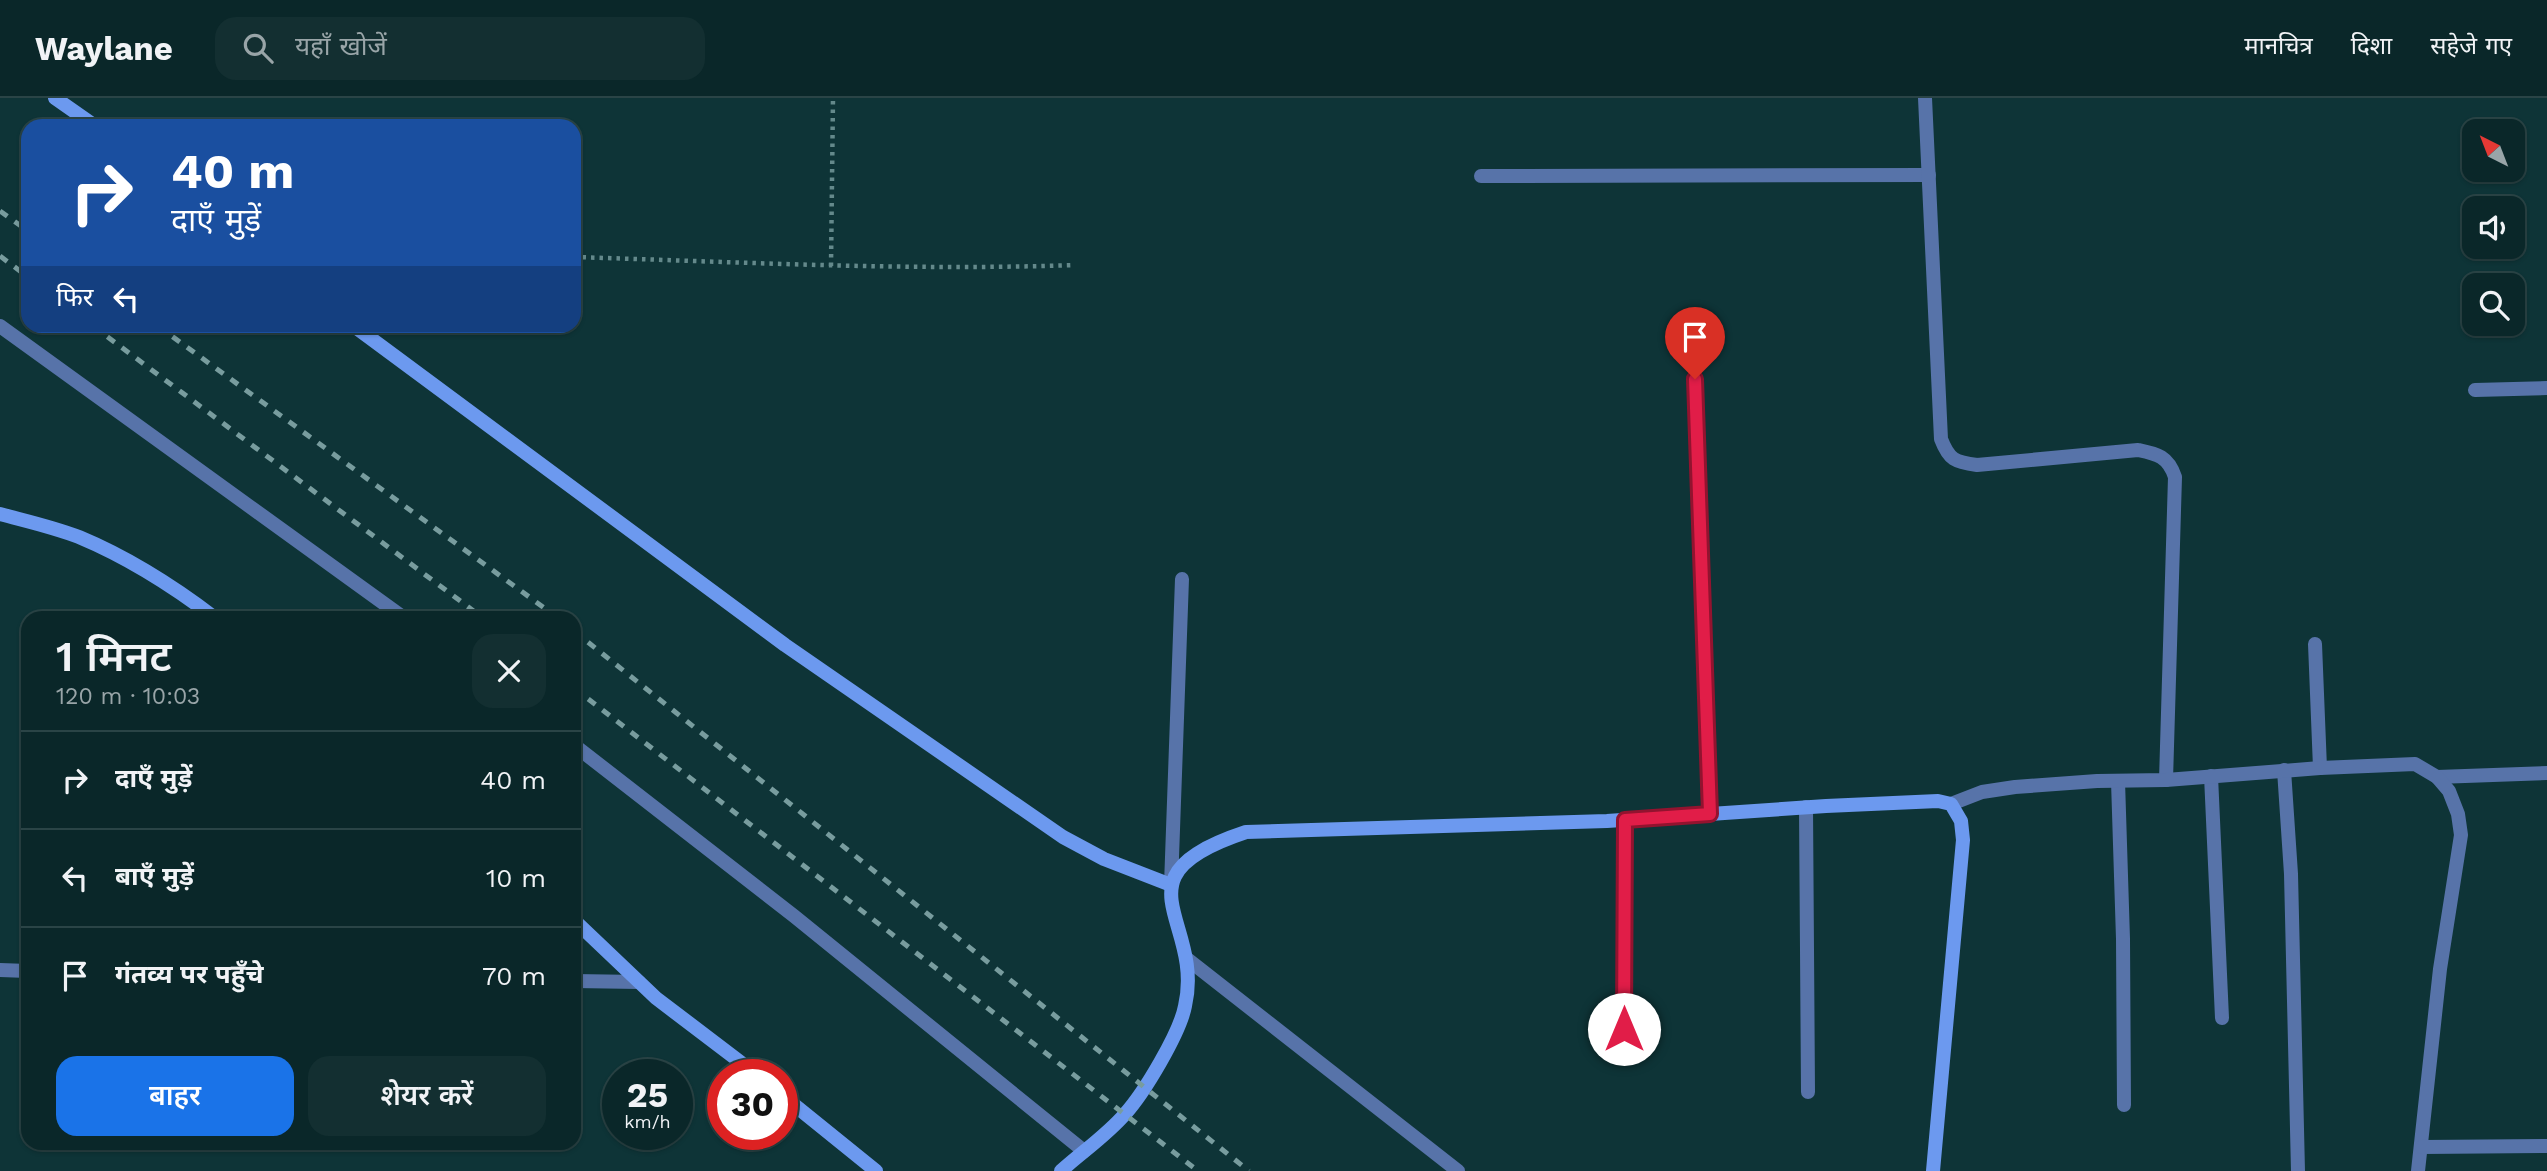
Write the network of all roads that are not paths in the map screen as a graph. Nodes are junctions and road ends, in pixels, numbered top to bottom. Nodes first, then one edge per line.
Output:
1 (55, 98) edge
2 (1925, 98) edge
3 (85, 119) edge
4 (1481, 176) dead end
5 (1929, 176) junction
6 (0, 326) edge
7 (363, 333) edge
8 (1695, 379) dead end
9 (2547, 388) edge
10 (2475, 390) dead end
11 (0, 514) edge
12 (1182, 579) dead end
13 (206, 611) edge
14 (394, 611) edge
15 (2315, 645) dead end
16 (581, 750) edge
17 (2320, 768) junction
18 (2284, 770) junction
19 (2547, 773) edge
20 (2211, 776) junction
21 (2437, 776) junction
22 (2166, 779) junction
23 (2118, 781) junction
24 (1951, 804) junction
25 (1806, 807) junction
26 (1710, 814) junction
27 (1625, 820) junction
28 (1171, 885) junction
29 (581, 927) edge
30 (1186, 958) junction
31 (0, 970) edge
32 (21, 971) edge
33 (581, 981) edge
34 (639, 982) junction
35 (2222, 1018) dead end
36 (1624, 1029) dead end
37 (737, 1059) edge
38 (1808, 1092) dead end
39 (2124, 1105) dead end
40 (798, 1108) edge
41 (2547, 1146) edge
42 (2422, 1147) junction
43 (1084, 1151) junction
44 (876, 1171) edge
45 (1061, 1171) edge
46 (1458, 1171) edge
47 (1933, 1171) edge
48 (2298, 1171) edge
49 (2418, 1171) edge

1 - 3 street
2 - 5 street
4 - 5 street
5 - 22 street
6 - 14 street
7 - 28 street
8 - 26 street
9 - 10 street
11 - 13 street
12 - 28 street
15 - 17 street
16 - 43 street
17 - 18 street
17 - 21 street
18 - 20 street
18 - 48 street
19 - 21 street
20 - 22 street
20 - 35 street
21 - 42 street
22 - 23 street
23 - 24 street
23 - 39 street
24 - 25 street
24 - 47 street
25 - 26 street
25 - 38 street
26 - 27 street
27 - 28 street
27 - 36 street
28 - 30 street
29 - 34 street
30 - 43 street
30 - 46 street
31 - 32 street
33 - 34 street
34 - 37 street
40 - 44 street
41 - 42 street
42 - 49 street
43 - 45 street

